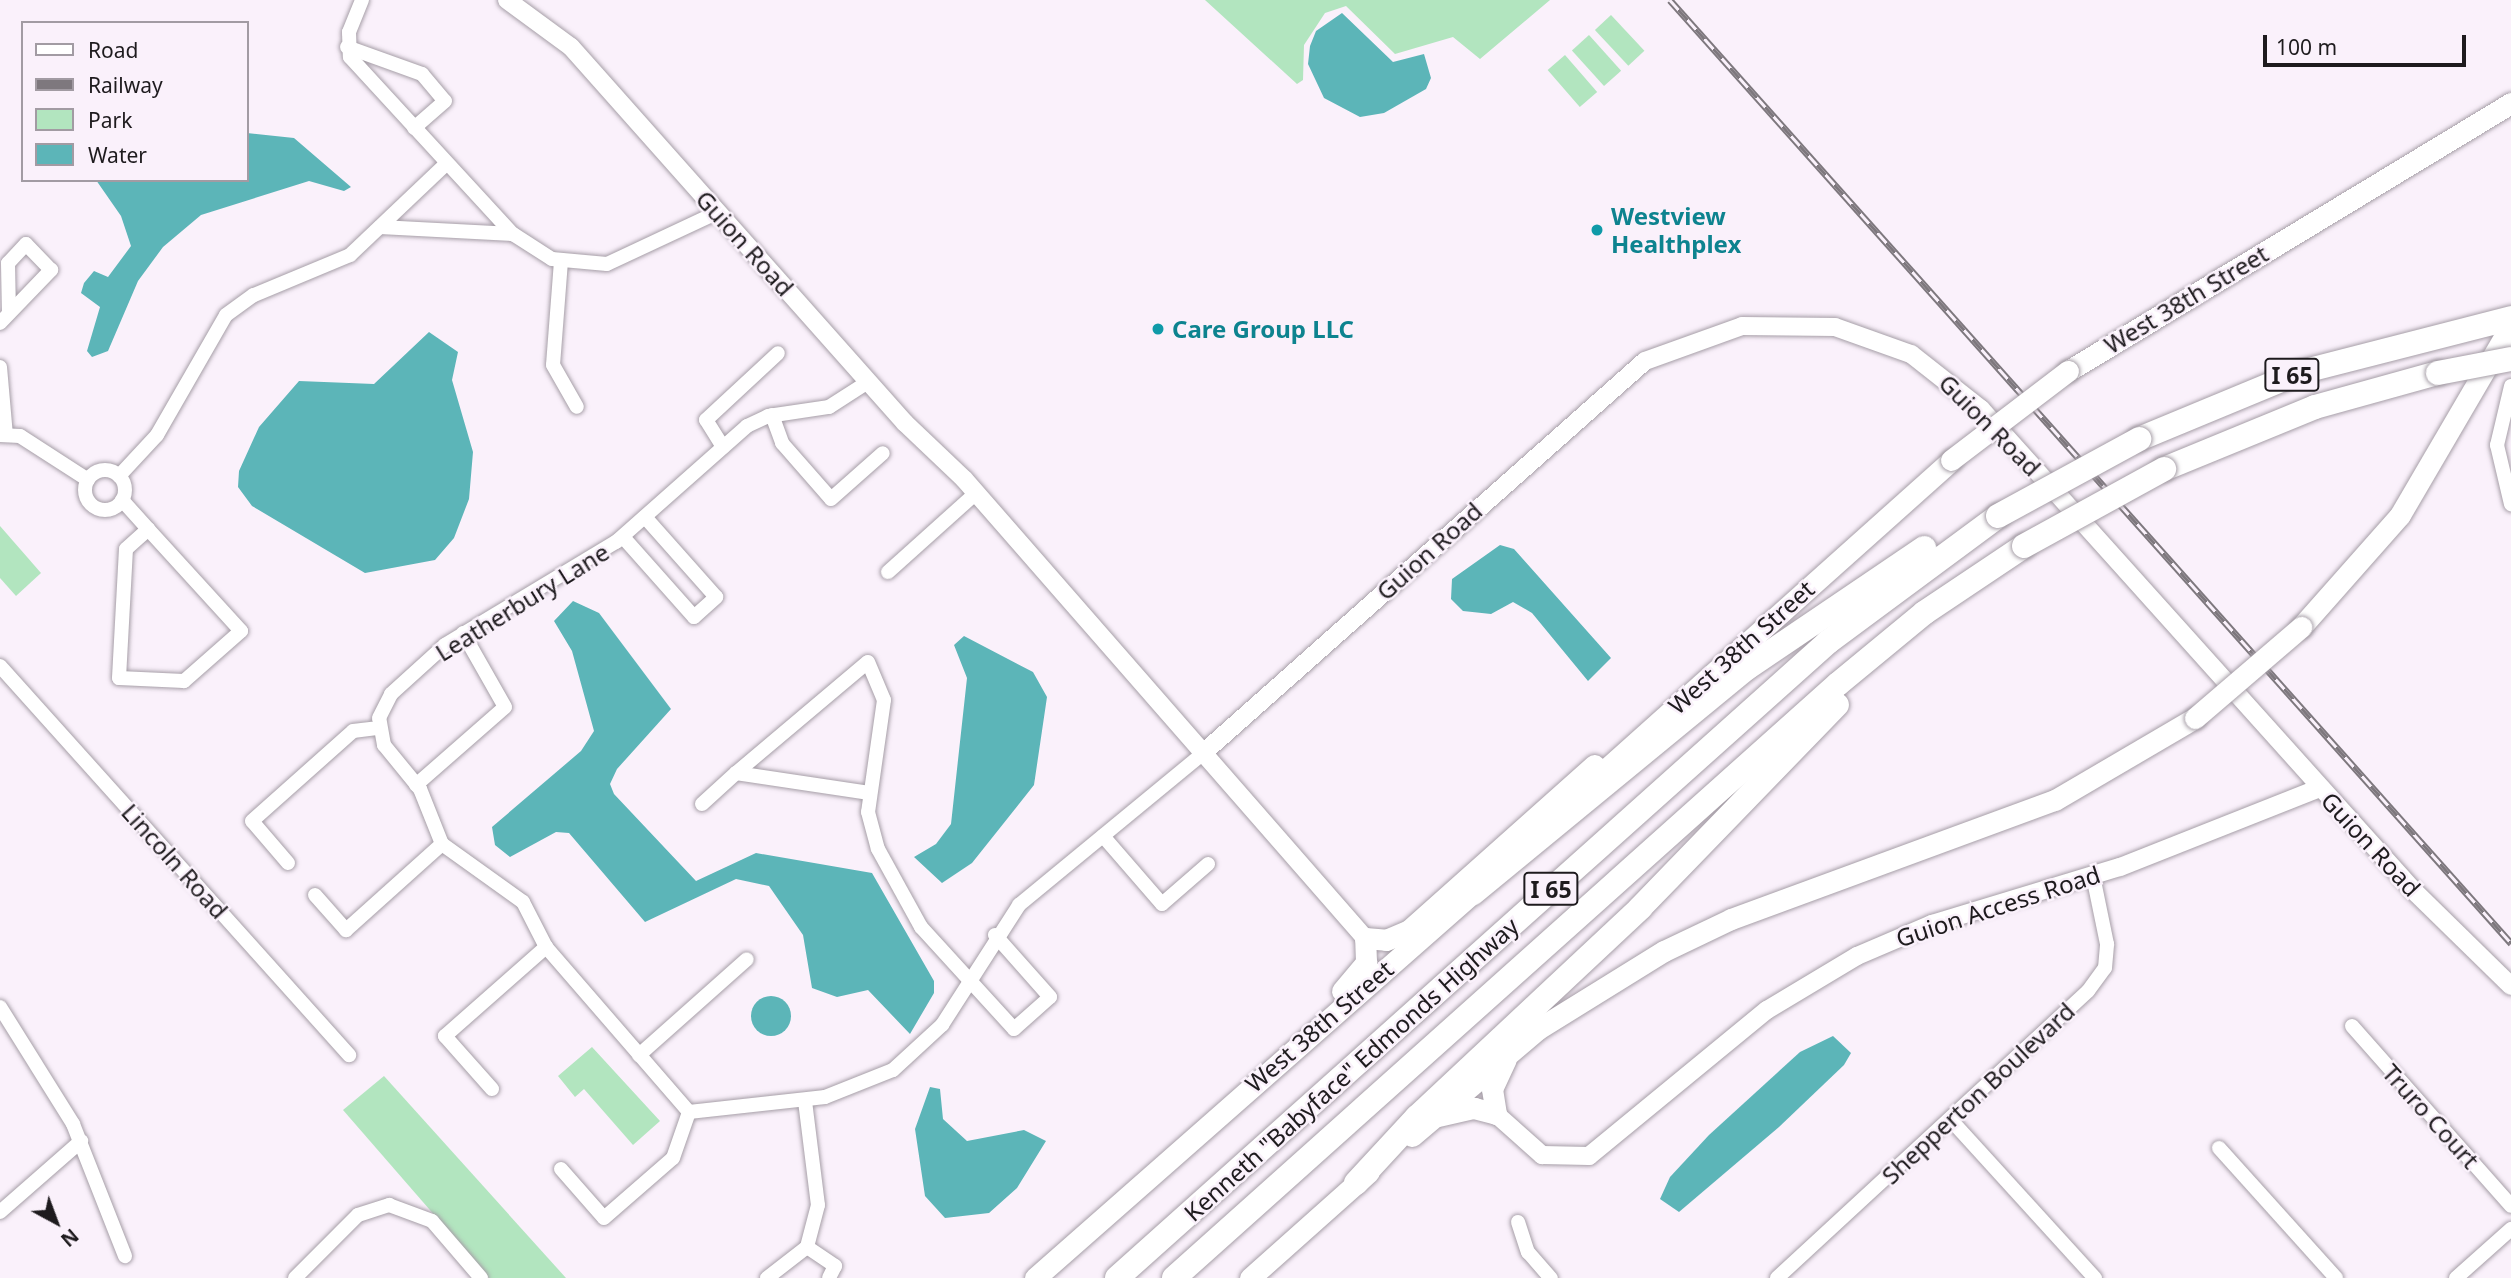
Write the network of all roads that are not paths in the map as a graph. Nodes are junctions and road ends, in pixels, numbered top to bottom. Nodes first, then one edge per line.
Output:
1 (362, 0) edge
2 (507, 0) edge
3 (347, 47) junction
4 (2511, 103) edge
5 (414, 128) junction
6 (446, 164) junction
7 (718, 212) junction
8 (380, 227) junction
9 (513, 234) junction
10 (561, 261) junction
11 (4, 318) edge
12 (2511, 318) edge
13 (2511, 325) edge
14 (778, 353) dead end
15 (2511, 359) edge
16 (0, 367) edge
17 (868, 382) junction
18 (2511, 386) edge
19 (578, 407) dead end
20 (772, 415) junction
21 (3, 435) edge
22 (723, 447) junction
23 (883, 453) dead end
24 (119, 476) junction
25 (88, 480) junction
26 (976, 493) junction
27 (122, 500) junction
28 (2511, 504) edge
29 (1998, 516) junction
30 (645, 517) junction
31 (148, 529) junction
32 (622, 537) junction
33 (888, 572) dead end
34 (1924, 614) junction
35 (463, 633) junction
36 (0, 666) edge
37 (1677, 704) junction
38 (379, 728) junction
39 (1202, 754) junction
40 (736, 773) junction
41 (416, 785) junction
42 (2320, 788) junction
43 (870, 793) junction
44 (702, 804) dead end
45 (1103, 836) junction
46 (442, 844) junction
47 (288, 863) dead end
48 (1208, 864) dead end
49 (2093, 876) junction
50 (1473, 893) junction
51 (315, 895) dead end
52 (995, 935) junction
53 (1365, 937) junction
54 (546, 947) junction
55 (747, 959) dead end
56 (969, 979) junction
57 (2511, 986) edge
58 (0, 1007) edge
59 (2352, 1026) dead end
60 (1290, 1051) junction
61 (1510, 1051) junction
62 (349, 1055) dead end
63 (639, 1055) junction
64 (492, 1089) dead end
65 (805, 1101) junction
66 (689, 1112) junction
67 (1496, 1114) junction
68 (1435, 1117) junction
69 (1951, 1120) junction
70 (81, 1141) junction
71 (2219, 1148) dead end
72 (561, 1169) dead end
73 (1356, 1183) junction
74 (2511, 1206) edge
75 (0, 1212) edge
76 (1518, 1222) dead end
77 (2511, 1229) edge
78 (813, 1251) junction
79 (125, 1256) dead end
80 (295, 1278) edge
81 (481, 1278) edge
82 (767, 1278) edge
83 (829, 1278) edge
84 (1035, 1278) edge
85 (1117, 1278) edge
86 (1174, 1278) edge
87 (1251, 1278) edge
88 (1550, 1278) edge
89 (1777, 1278) edge
90 (2095, 1278) edge
91 (2336, 1278) edge
92 (2456, 1278) edge

1 - 3 street
2 - 7 street, Guion Road
3 - 5 street
3 - 5 street
4 - 37 main road, West 38th Street, bridge
5 - 6 street
6 - 8 street
6 - 9 street
7 - 10 street
7 - 17 street, Guion Road
8 - 9 street
8 - 24 street
9 - 10 street
10 - 19 street
11 - 11 street
12 - 29 highway, Kenneth "Babyface" Edmonds Highway / I 65, bridge
13 - 61 main road, bridge
14 - 22 street
15 - 34 highway, Kenneth "Babyface" Edmonds Highway / I 65, bridge
16 - 21 street
17 - 20 street, Leatherbury Lane
17 - 26 street, Guion Road
18 - 28 street
20 - 22 street, Leatherbury Lane
20 - 23 street
21 - 25 street
22 - 30 street, Leatherbury Lane
24 - 25 street
24 - 27 street
25 - 27 street
26 - 33 street
26 - 39 street, Guion Road
27 - 31 street
29 - 50 highway
29 - 85 highway, Kenneth "Babyface" Edmonds Highway / I 65
30 - 32 street, Leatherbury Lane
30 - 32 street, Leatherbury Lane
31 - 31 street
32 - 35 street, Leatherbury Lane
34 - 73 highway
34 - 86 highway, Kenneth "Babyface" Edmonds Highway / I 65
35 - 38 street, Leatherbury Lane
35 - 41 street
36 - 62 street, Lincoln Road
37 - 50 main road, West 38th Street
37 - 53 main road
38 - 41 street
38 - 47 street
39 - 42 street, Guion Road
39 - 45 street
39 - 53 street, Guion Road
40 - 43 street
40 - 43 street
40 - 44 street
41 - 46 street
42 - 49 street, Guion Access Road
42 - 57 street, Guion Road
43 - 56 street
45 - 48 street
45 - 52 street
46 - 51 street
46 - 54 street
49 - 67 street, Guion Access Road
49 - 69 street, Shepperton Boulevard
50 - 60 main road, West 38th Street
52 - 56 street
52 - 56 street
53 - 60 main road
54 - 63 street
54 - 64 street
55 - 63 street
56 - 65 street
58 - 70 street
59 - 74 street, Truro Court
60 - 84 main road, West 38th Street
61 - 67 main road
61 - 68 main road
63 - 66 street
65 - 66 street
65 - 78 street
66 - 72 street
67 - 68 main road
68 - 73 main road
69 - 89 street, Shepperton Boulevard
69 - 90 street
70 - 75 street
70 - 79 street
71 - 91 street
73 - 87 main road
76 - 88 street
77 - 92 street
78 - 82 street
78 - 83 street
80 - 81 street

